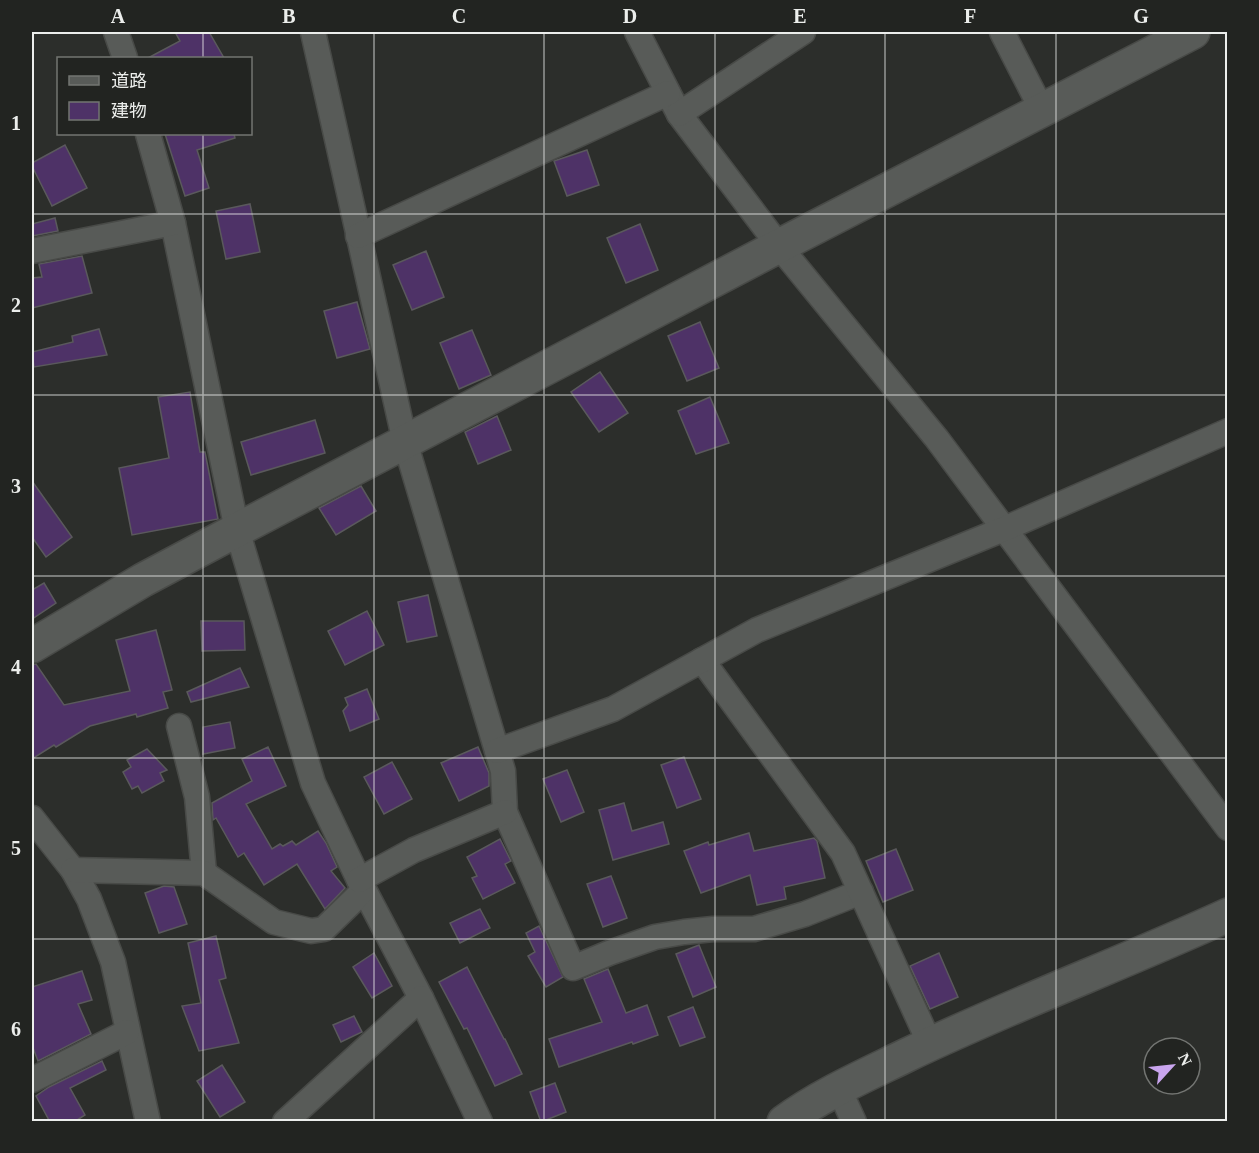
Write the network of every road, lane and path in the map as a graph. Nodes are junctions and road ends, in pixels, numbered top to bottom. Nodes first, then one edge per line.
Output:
1 (116, 32) edge
2 (313, 32) edge
3 (637, 32) edge
4 (803, 32) edge
5 (1002, 32) edge
6 (1193, 32) edge
7 (125, 57) edge
8 (673, 104) junction
9 (1042, 110) junction
10 (148, 135) edge
11 (173, 223) junction
12 (358, 236) junction
13 (779, 246) junction
14 (32, 251) edge
15 (1227, 431) edge
16 (405, 442) junction
17 (1004, 529) junction
18 (237, 530) junction
19 (32, 646) edge
20 (702, 660) junction
21 (179, 726) dead end
22 (497, 751) junction
23 (505, 812) junction
24 (32, 818) edge
25 (1227, 828) edge
26 (73, 870) junction
27 (204, 873) junction
28 (362, 885) junction
29 (861, 892) junction
30 (1227, 915) edge
31 (421, 998) junction
32 (128, 1032) junction
33 (930, 1044) junction
34 (32, 1080) edge
35 (839, 1089) junction
36 (148, 1122) edge
37 (285, 1122) edge
38 (480, 1122) edge
39 (784, 1122) edge
40 (854, 1122) edge

1 - 7 street
2 - 12 street
3 - 8 street
4 - 8 street
5 - 9 street
6 - 9 street
8 - 12 street
8 - 13 street
9 - 13 street
10 - 11 street
11 - 14 street
11 - 18 street
12 - 16 street
13 - 16 street
13 - 17 street
15 - 17 street
16 - 18 street
16 - 22 street
17 - 20 street
17 - 25 street
18 - 19 street
18 - 28 street
20 - 22 street
20 - 29 street
21 - 27 street
22 - 23 street
23 - 28 street
23 - 29 street
24 - 26 street
26 - 27 street
26 - 32 street
27 - 28 street
28 - 31 street
29 - 33 street
30 - 33 street
31 - 37 street
31 - 38 street
32 - 34 street
32 - 36 street
33 - 35 street
35 - 39 street
35 - 40 street

